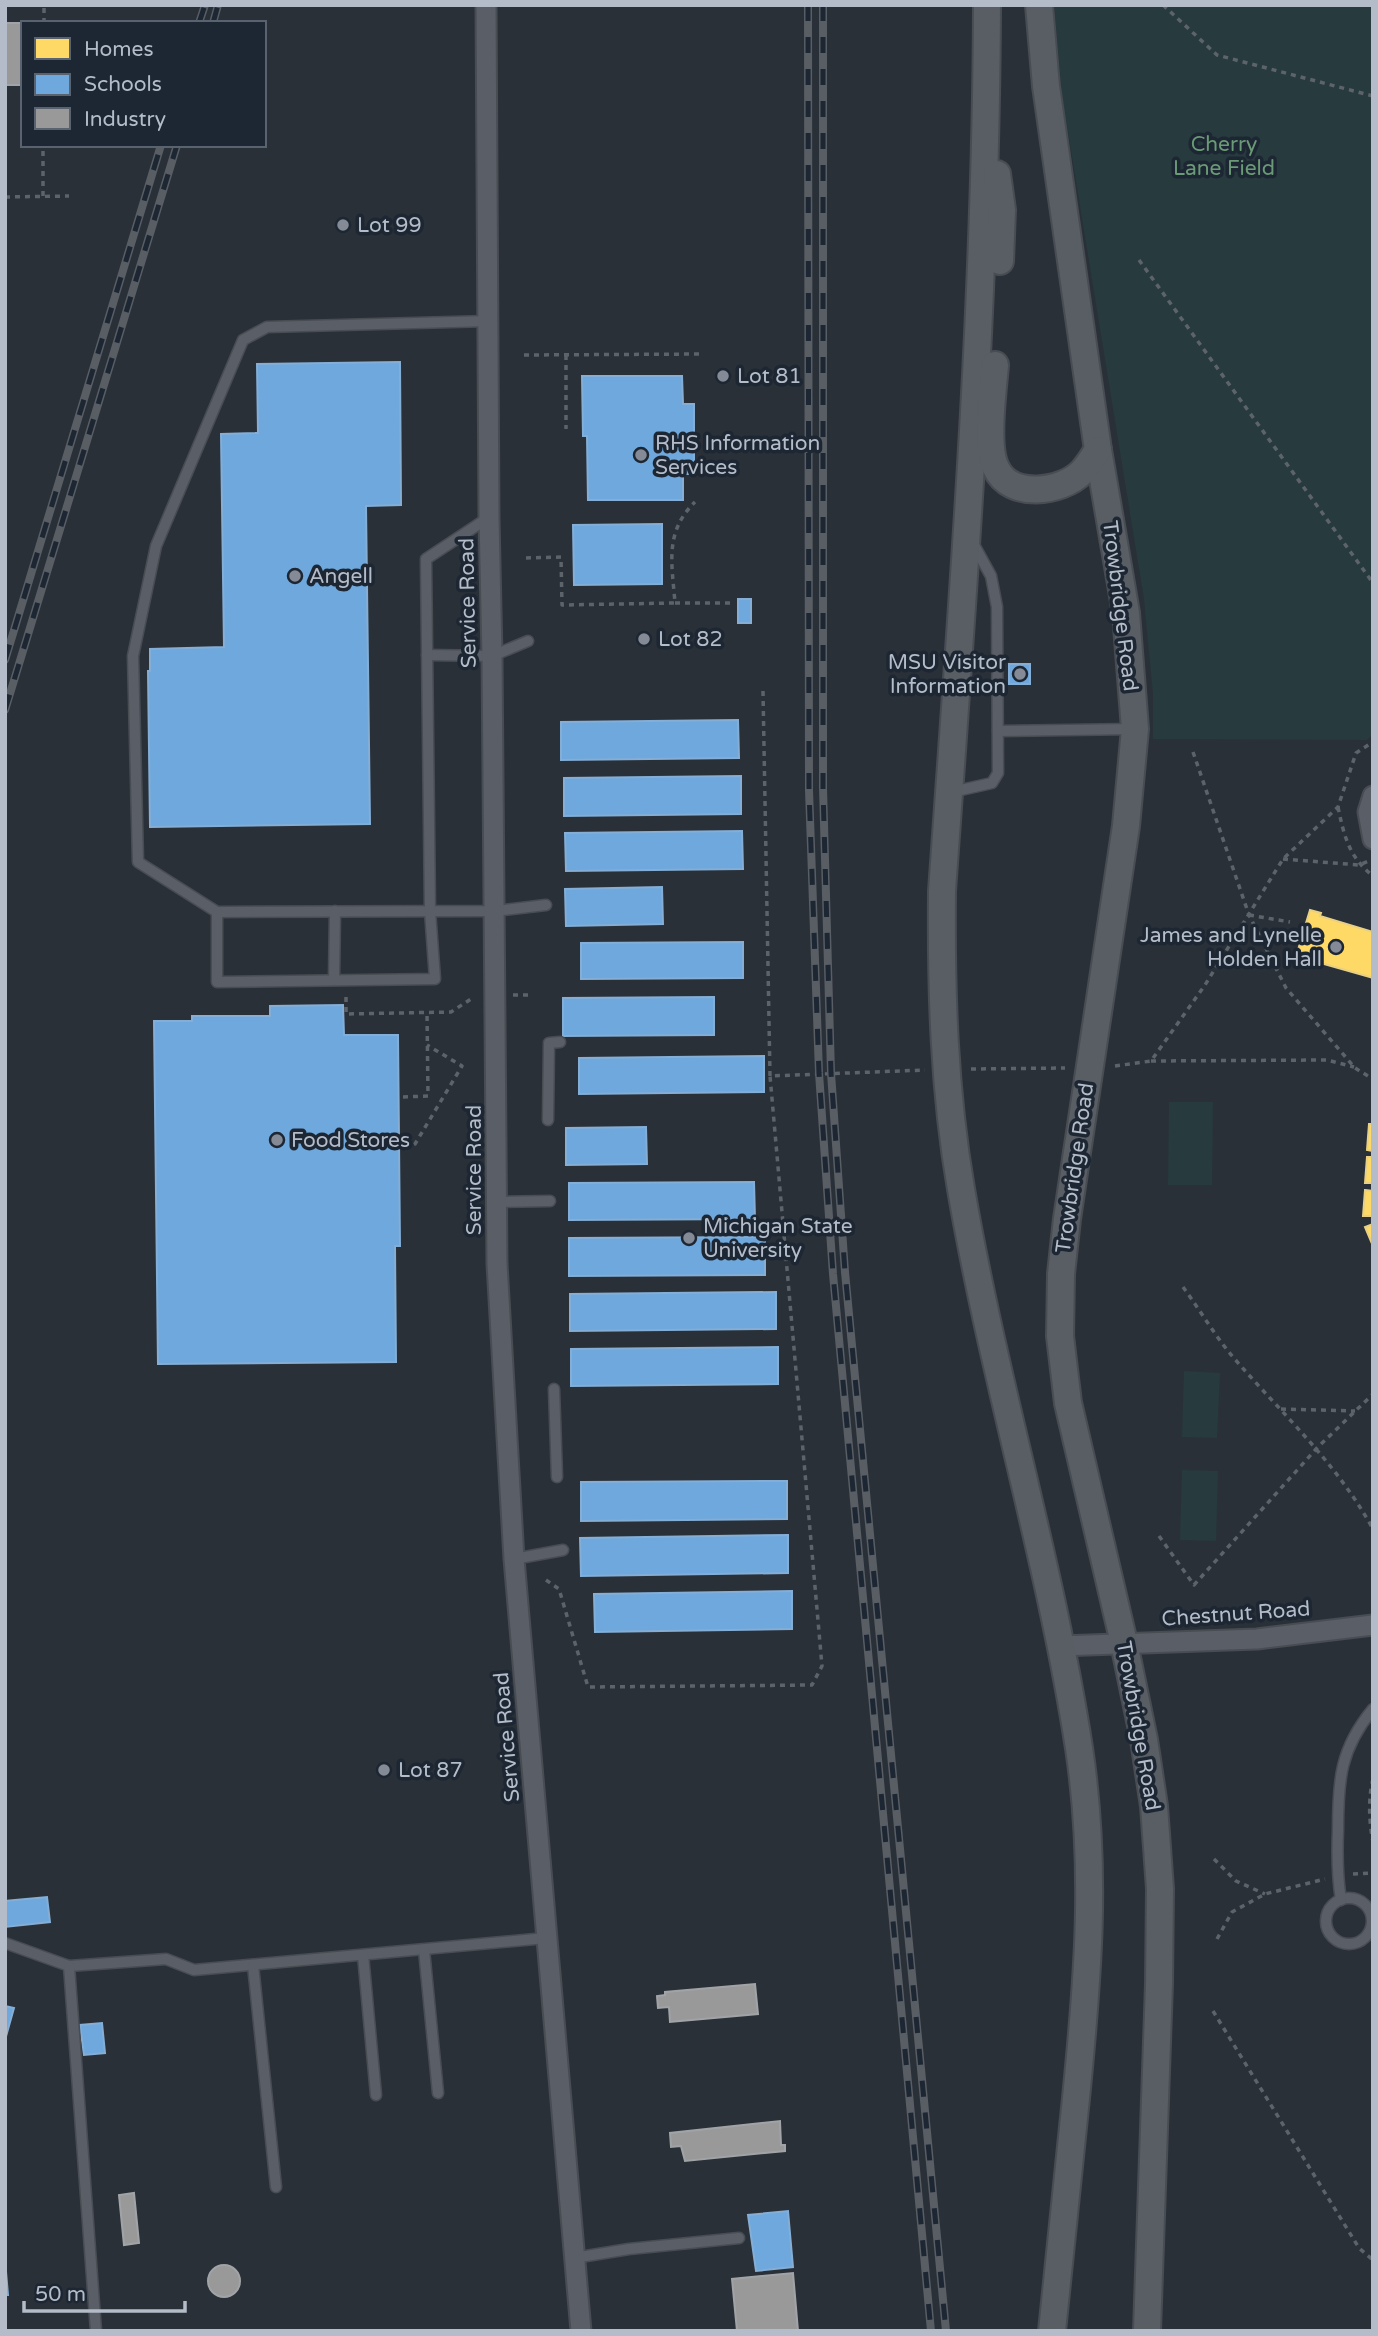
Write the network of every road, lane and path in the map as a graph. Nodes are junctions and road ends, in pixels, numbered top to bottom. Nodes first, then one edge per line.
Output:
1 (486, 5) edge
2 (987, 5) edge
3 (1039, 5) edge
4 (1163, 5) edge
5 (1373, 96) edge
6 (986, 131) junction
7 (43, 147) edge
8 (43, 196) junction
9 (69, 196) dead end
10 (5, 197) edge
11 (1139, 260) dead end
12 (489, 321) junction
13 (703, 354) dead end
14 (524, 355) dead end
15 (566, 355) junction
16 (566, 429) dead end
17 (1098, 450) junction
18 (695, 502) dead end
19 (489, 517) junction
20 (967, 532) junction
21 (526, 558) dead end
22 (1373, 583) edge
23 (675, 603) junction
24 (730, 603) dead end
25 (528, 641) dead end
26 (426, 655) junction
27 (492, 656) junction
28 (763, 691) dead end
29 (1135, 729) junction
30 (998, 731) junction
31 (1373, 742) edge
32 (1193, 752) dead end
33 (949, 793) junction
34 (1373, 796) edge
35 (1338, 807) junction
36 (1373, 839) edge
37 (1283, 859) junction
38 (1373, 859) edge
39 (1359, 865) junction
40 (1373, 876) edge
41 (545, 905) dead end
42 (335, 911) junction
43 (430, 911) junction
44 (495, 911) junction
45 (217, 912) junction
46 (1249, 915) junction
47 (1290, 922) dead end
48 (334, 981) junction
49 (346, 995) dead end
50 (496, 995) junction
51 (532, 995) dead end
52 (427, 1012) junction
53 (560, 1042) dead end
54 (427, 1045) junction
55 (1151, 1061) junction
56 (1089, 1067) junction
57 (1356, 1068) junction
58 (946, 1070) junction
59 (770, 1076) junction
60 (1373, 1079) edge
61 (402, 1097) dead end
62 (548, 1120) dead end
63 (405, 1149) dead end
64 (550, 1201) dead end
65 (497, 1202) junction
66 (1183, 1287) dead end
67 (554, 1389) dead end
68 (1373, 1394) edge
69 (1281, 1409) junction
70 (1356, 1411) junction
71 (1317, 1448) junction
72 (557, 1477) dead end
73 (1373, 1529) edge
74 (1159, 1536) dead end
75 (563, 1550) dead end
76 (514, 1559) junction
77 (546, 1580) dead end
78 (1373, 1625) edge
79 (1124, 1643) junction
80 (1060, 1646) junction
81 (1373, 1709) edge
82 (1373, 1779) edge
83 (1373, 1842) edge
84 (1214, 1860) dead end
85 (1373, 1873) edge
86 (1337, 1875) junction
87 (1265, 1894) junction
88 (1342, 1900) junction
89 (546, 1938) junction
90 (1217, 1939) dead end
91 (5, 1943) edge
92 (424, 1950) junction
93 (363, 1955) junction
94 (253, 1965) junction
95 (69, 1966) junction
96 (1213, 2011) dead end
97 (438, 2093) dead end
98 (376, 2095) dead end
99 (276, 2187) dead end
100 (739, 2238) dead end
101 (574, 2258) junction
102 (1373, 2260) edge
103 (96, 2331) edge
104 (580, 2331) edge
105 (1052, 2331) edge
106 (1147, 2331) edge

1 - 12 street, Service Road
2 - 6 street
3 - 17 street, Trowbridge Road
4 - 5 path
6 - 17 street
6 - 20 street
7 - 8 path
8 - 9 path
8 - 10 path
11 - 22 path
12 - 19 street, Service Road
12 - 45 lane
13 - 15 path
14 - 15 path
15 - 16 path
17 - 29 street, Trowbridge Road
18 - 23 path
19 - 26 lane
19 - 27 street, Service Road
20 - 30 lane
20 - 33 street
21 - 23 path
23 - 24 path
25 - 27 lane
26 - 27 lane
26 - 43 lane
27 - 44 street, Service Road
28 - 59 path
29 - 30 lane
29 - 56 street, Trowbridge Road
30 - 33 lane
31 - 35 path
32 - 46 path
33 - 58 street
34 - 36 street
35 - 37 path
35 - 39 path
37 - 39 path
37 - 46 path
38 - 39 path
39 - 40 path
41 - 44 lane
42 - 43 lane
42 - 45 lane
42 - 48 lane
43 - 44 lane
43 - 48 lane
44 - 50 street, Service Road
45 - 48 lane
46 - 47 path
46 - 55 path
46 - 57 path
49 - 52 path
50 - 51 path
50 - 52 path
50 - 65 street, Service Road
52 - 54 path
53 - 62 lane
54 - 61 path
54 - 63 path
55 - 56 path
55 - 57 path
56 - 58 path
56 - 79 street, Trowbridge Road
57 - 60 path
58 - 59 path
58 - 80 street
59 - 77 path
64 - 65 lane
65 - 76 street, Service Road
66 - 69 path
67 - 72 lane
68 - 70 path
69 - 70 path
69 - 71 path
70 - 71 path
71 - 73 path
71 - 74 path
75 - 76 lane
76 - 89 street, Service Road
78 - 79 street, Chestnut Road
79 - 80 street, Chestnut Road
79 - 106 street, Trowbridge Road
80 - 105 street
81 - 86 lane
82 - 83 path
84 - 87 path
85 - 86 path
86 - 87 path
86 - 88 lane
87 - 90 path
88 - 88 lane
89 - 92 lane
89 - 101 street, Service Road
91 - 95 lane
92 - 93 lane
92 - 97 lane
93 - 94 lane
93 - 98 lane
94 - 95 lane
94 - 99 lane
95 - 103 lane
96 - 102 path
100 - 101 lane
101 - 104 street, Service Road

